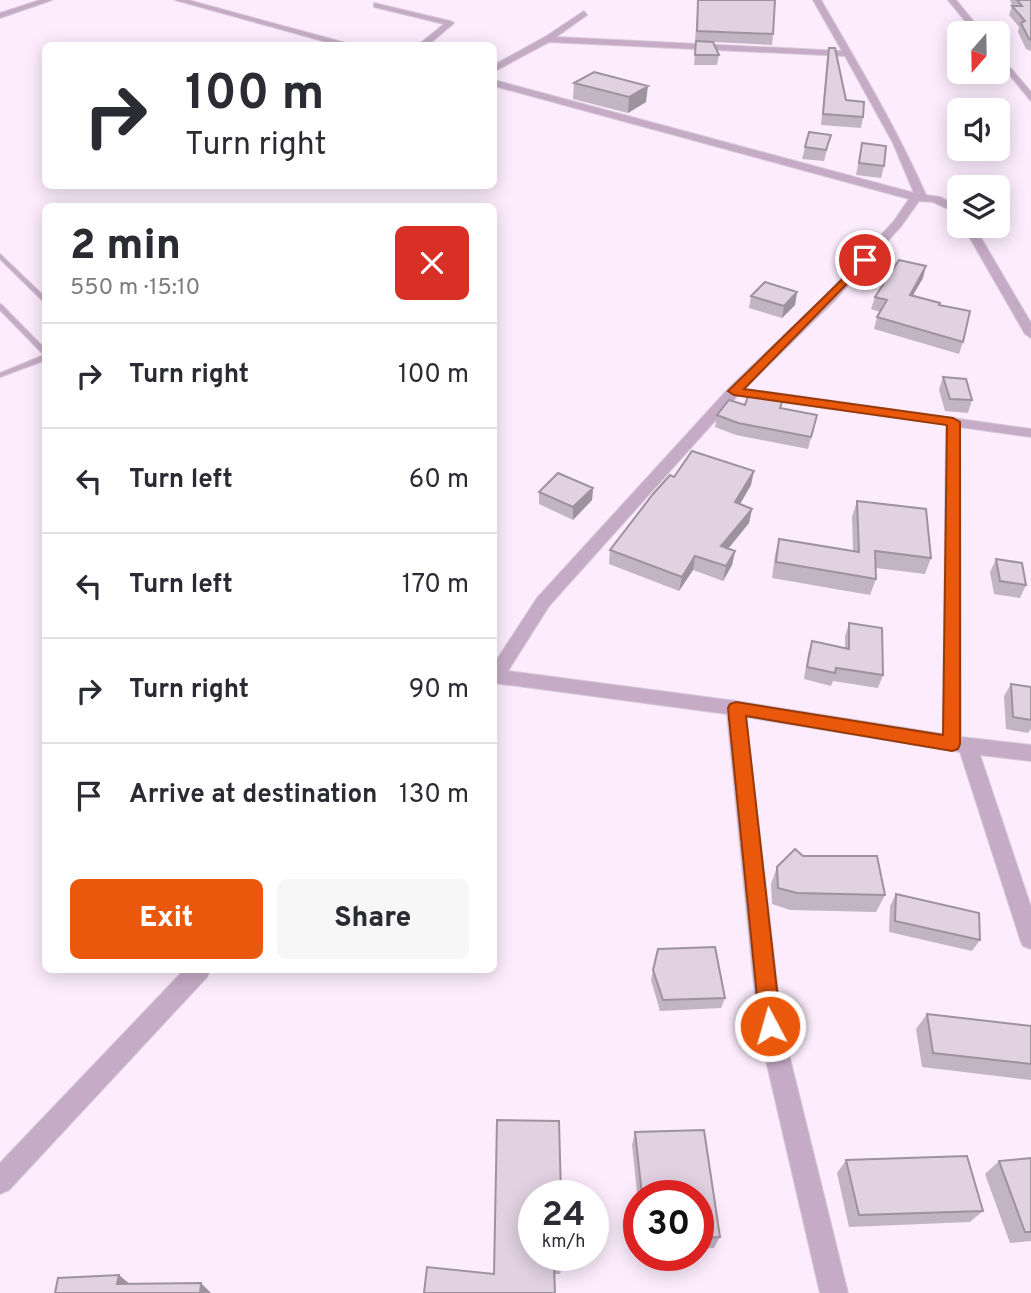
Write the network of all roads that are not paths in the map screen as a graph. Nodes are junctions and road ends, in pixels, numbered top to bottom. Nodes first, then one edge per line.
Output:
1 (48, 0) edge
2 (179, 0) edge
3 (817, 0) edge
4 (952, 0) edge
5 (377, 5) dead end
6 (584, 13) dead end
7 (0, 16) edge
8 (969, 21) edge
9 (548, 39) junction
10 (338, 42) edge
11 (427, 42) edge
12 (848, 54) junction
13 (497, 66) edge
14 (1010, 72) edge
15 (497, 84) edge
16 (1031, 98) edge
17 (918, 197) junction
18 (947, 204) edge
19 (975, 238) edge
20 (0, 256) edge
21 (42, 298) edge
22 (0, 306) edge
23 (1031, 334) edge
24 (42, 352) edge
25 (42, 358) edge
26 (0, 375) edge
27 (734, 391) junction
28 (953, 422) junction
29 (1031, 433) edge
30 (497, 673) edge
31 (497, 676) edge
32 (736, 708) junction
33 (959, 745) junction
34 (1031, 753) edge
35 (1031, 939) edge
36 (196, 973) edge
37 (0, 1181) edge
38 (834, 1293) edge

1 - 7 street
2 - 10 street
3 - 12 street
4 - 8 street
5 - 11 street
6 - 9 street
9 - 12 street
9 - 13 street
12 - 17 street
14 - 16 street
15 - 17 street
17 - 18 street
17 - 27 street
19 - 23 street
20 - 21 lane
22 - 24 lane
25 - 26 lane
27 - 28 street
27 - 30 street
28 - 29 street
28 - 33 street
31 - 32 street
32 - 33 street
32 - 38 street
33 - 34 street
33 - 35 street
36 - 37 street

